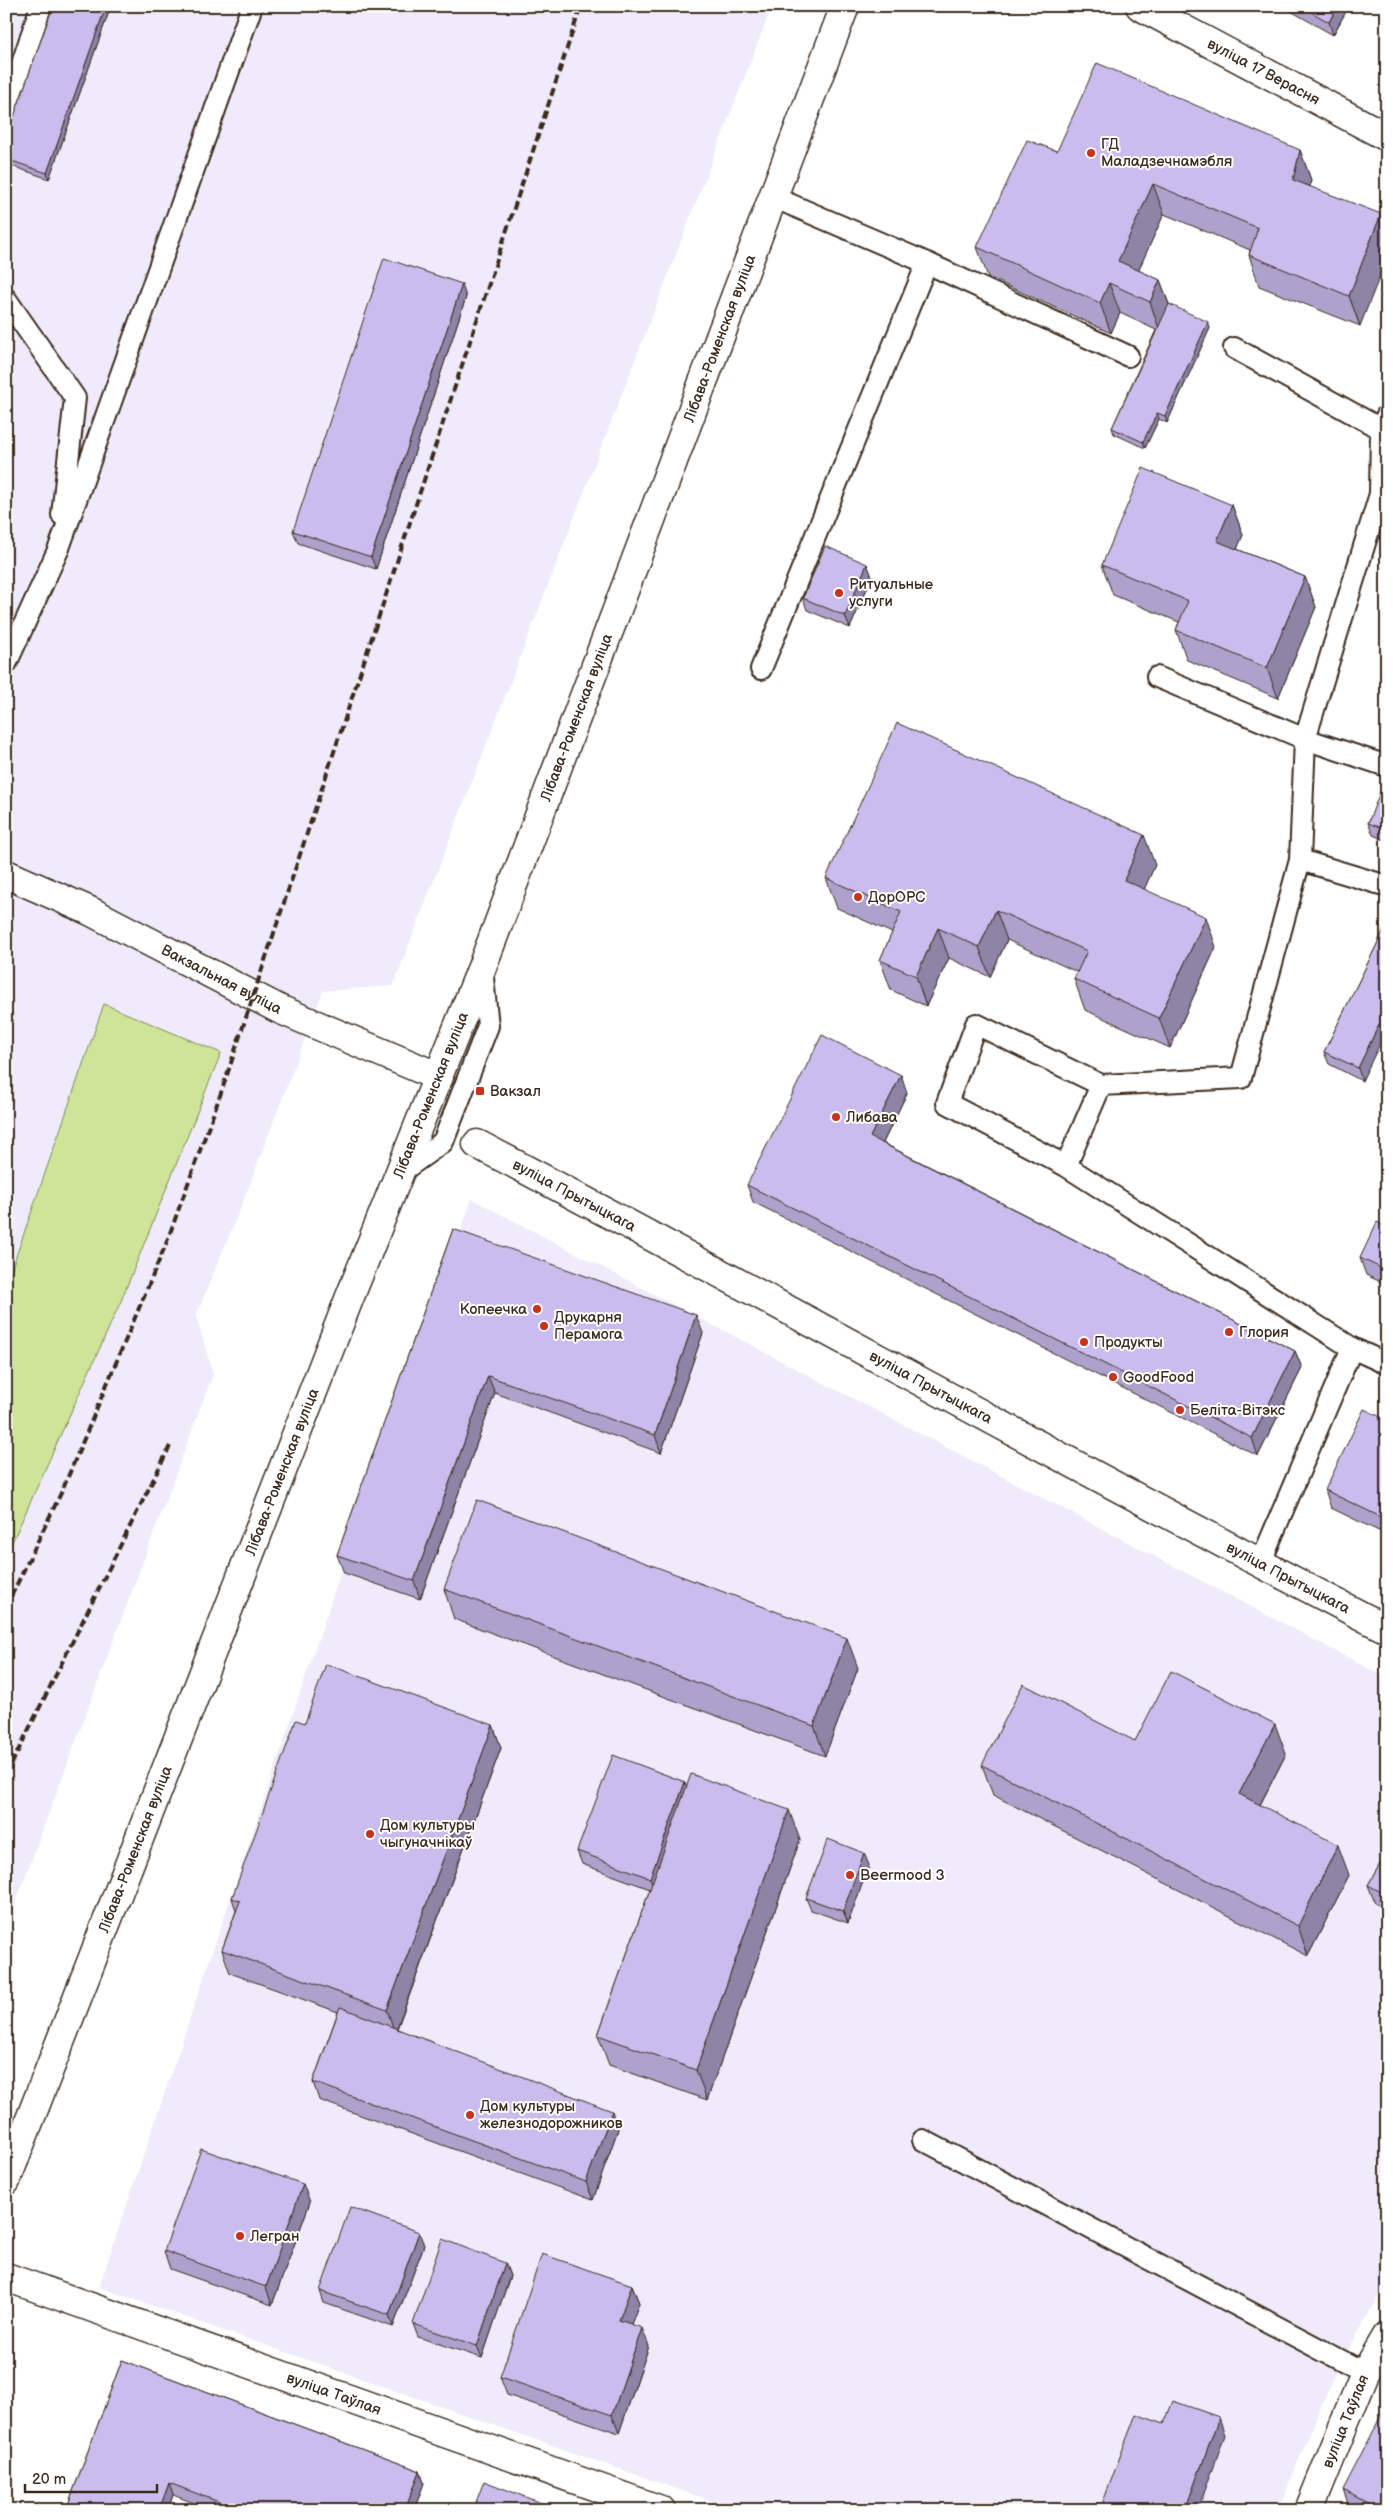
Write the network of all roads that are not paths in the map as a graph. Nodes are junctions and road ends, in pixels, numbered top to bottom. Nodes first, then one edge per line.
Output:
1 (41, 6) edge
2 (252, 6) edge
3 (845, 6) edge
4 (1140, 6) edge
5 (6, 112) edge
6 (1387, 138) edge
7 (773, 197) junction
8 (927, 263) junction
9 (6, 299) edge
10 (1234, 348) dead end
11 (1128, 356) dead end
12 (1384, 422) edge
13 (1383, 495) edge
14 (59, 548) junction
15 (6, 664) edge
16 (761, 669) dead end
17 (1157, 677) dead end
18 (1305, 739) junction
19 (1387, 766) edge
20 (1300, 860) junction
21 (6, 874) edge
22 (1387, 886) edge
23 (482, 967) junction
24 (439, 1077) junction
25 (1101, 1085) junction
26 (477, 1144) dead end
27 (1066, 1166) junction
28 (402, 1171) junction
29 (1352, 1348) junction
30 (1387, 1364) edge
31 (1260, 1564) junction
32 (1387, 1629) edge
33 (923, 2140) dead end
34 (6, 2181) edge
35 (6, 2277) edge
36 (1387, 2336) edge
37 (1366, 2372) junction
38 (661, 2510) edge
39 (1308, 2510) edge

1 - 5 lane
2 - 14 lane
3 - 7 street, Лібава-Роменская вуліца
4 - 6 street, вуліца 17 Верасня
7 - 8 lane
7 - 23 street, Лібава-Роменская вуліца
8 - 11 lane
8 - 16 lane
9 - 14 lane
10 - 12 lane
12 - 13 lane
13 - 18 lane
14 - 15 lane
17 - 18 lane
18 - 19 lane
18 - 20 lane
20 - 22 lane
20 - 25 lane
21 - 24 street, Вакзальная вуліца
23 - 24 street, Лібава-Роменская вуліца
23 - 28 lane
24 - 28 street, Лібава-Роменская вуліца
25 - 27 lane
25 - 27 lane
26 - 31 street, вуліца Прытыцкага
27 - 29 lane
28 - 34 street, Лібава-Роменская вуліца
29 - 30 lane
29 - 31 lane
31 - 32 street, вуліца Прытыцкага
33 - 37 lane
35 - 38 street, вуліца Таўлая
36 - 37 street, вуліца Таўлая
37 - 39 street, вуліца Таўлая

